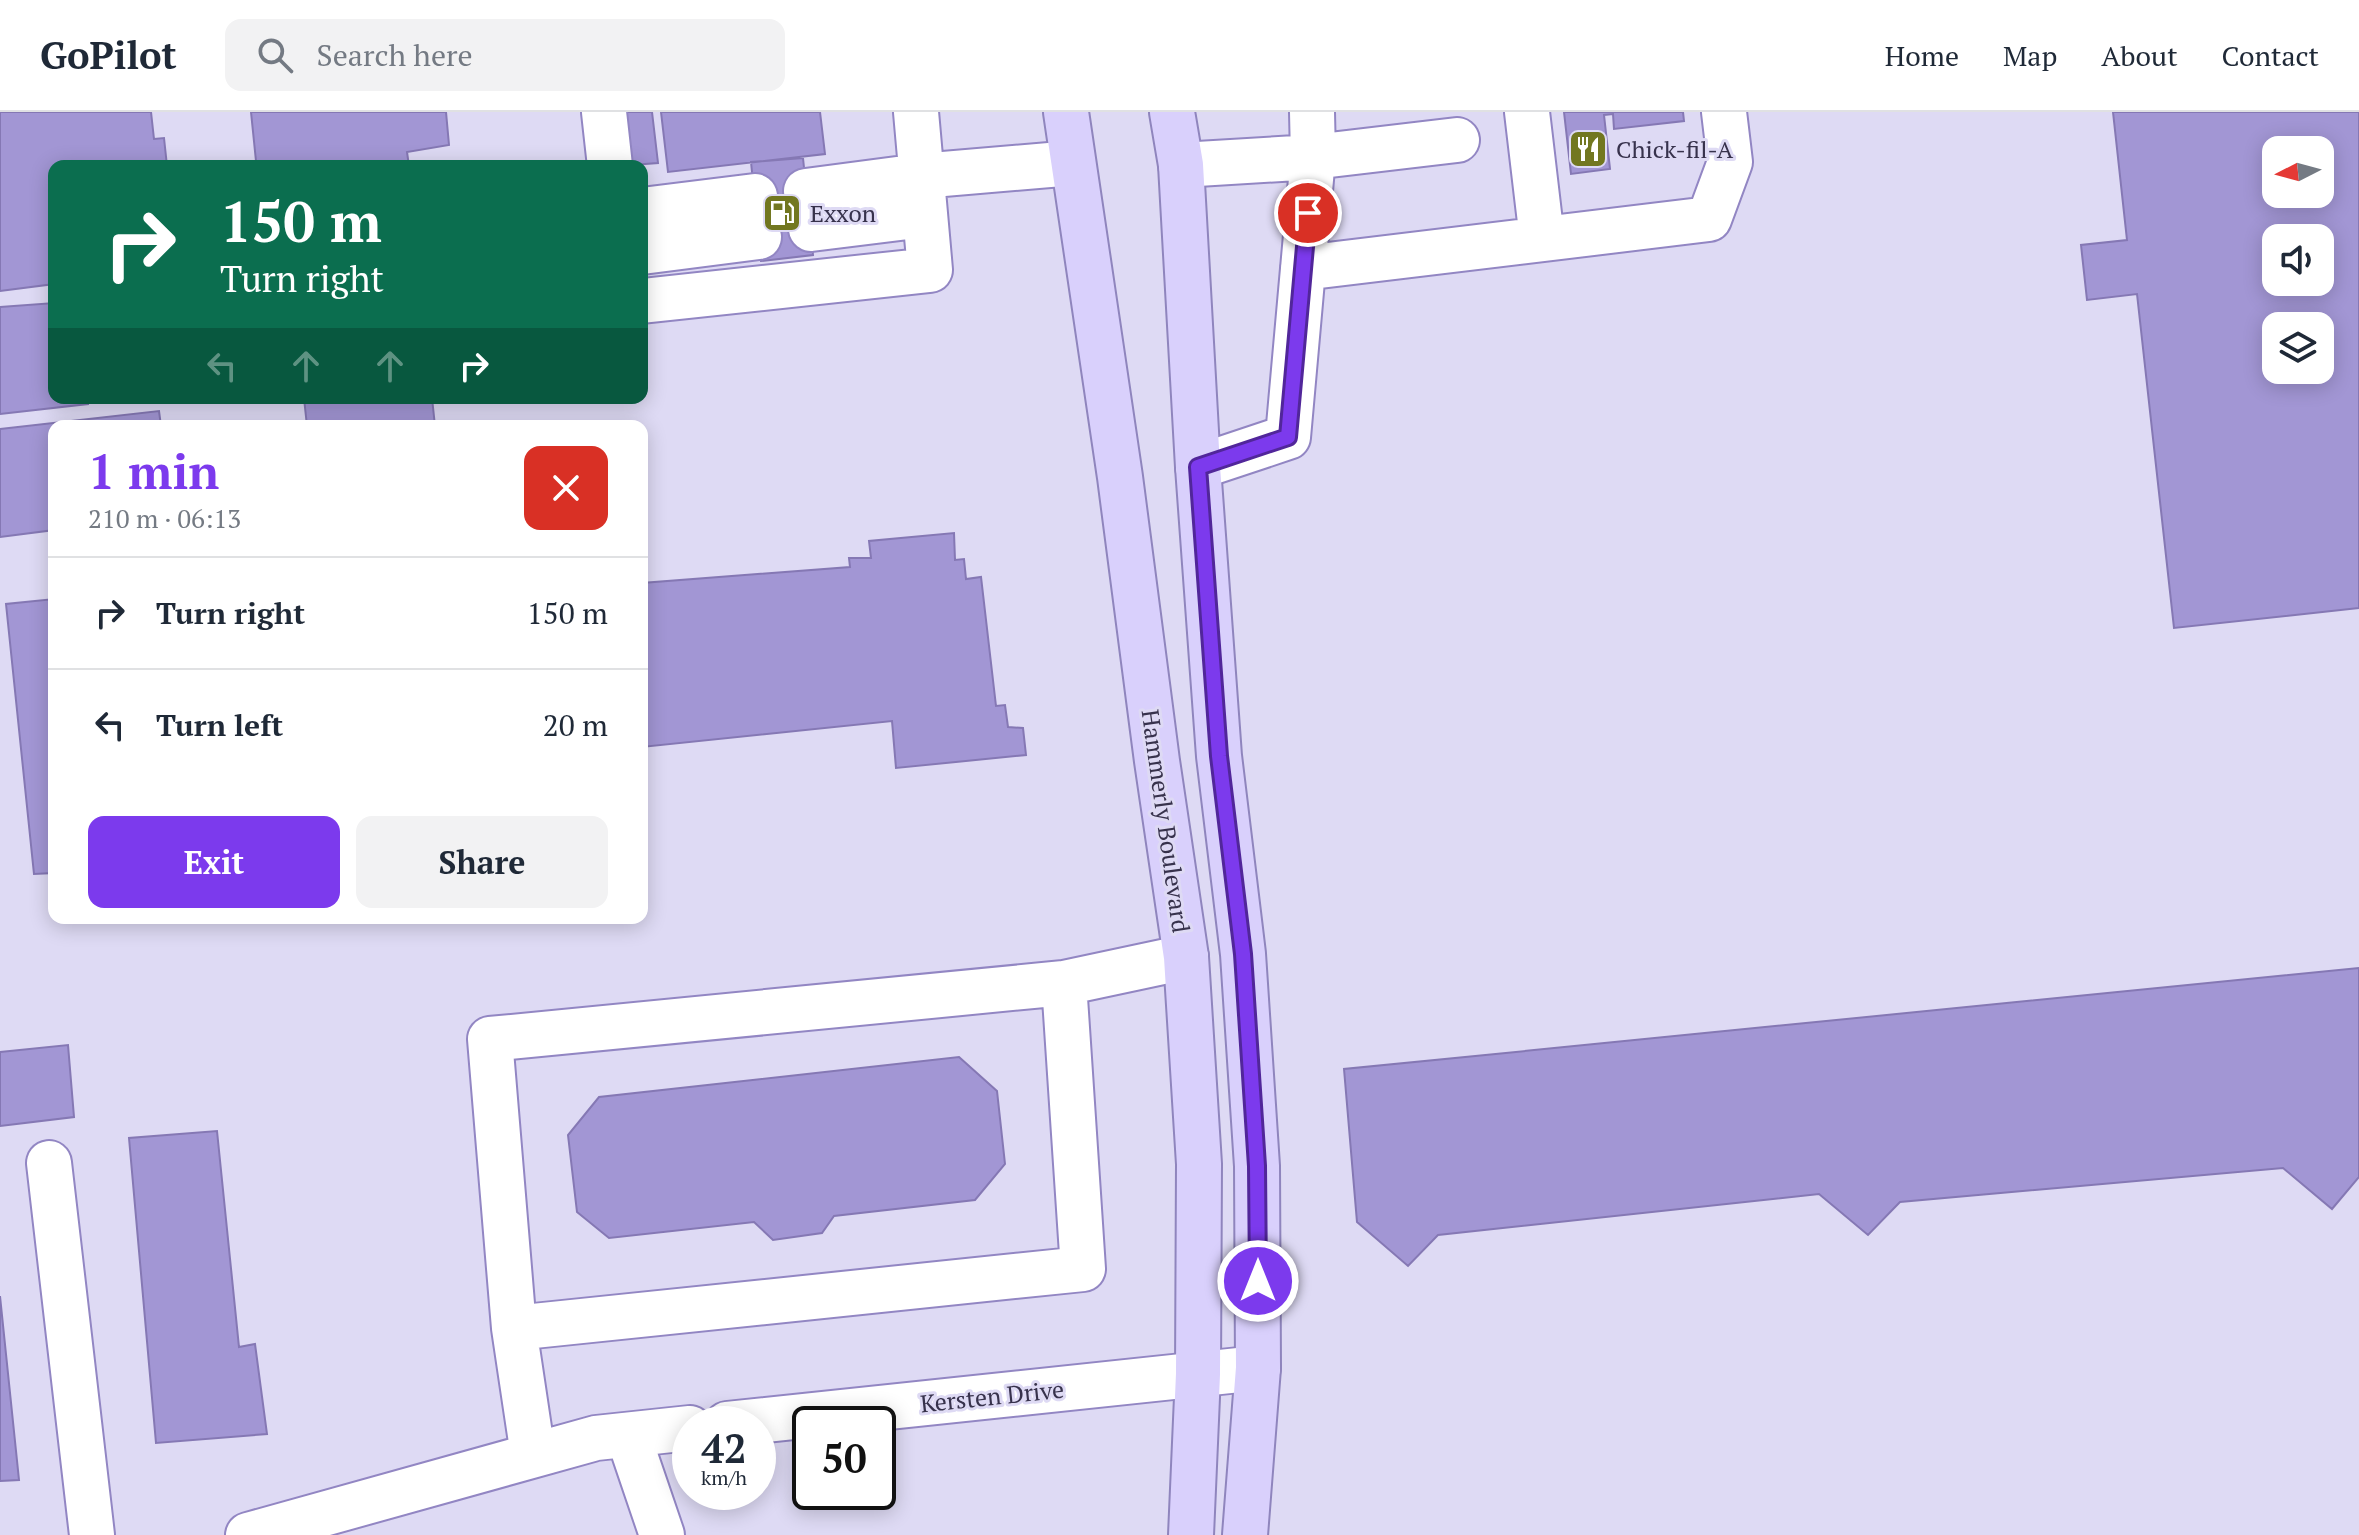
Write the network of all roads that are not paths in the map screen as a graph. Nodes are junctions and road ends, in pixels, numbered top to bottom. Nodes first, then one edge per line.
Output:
1 (604, 112) edge
2 (916, 112) edge
3 (1066, 112) edge
4 (1172, 112) edge
5 (1312, 112) edge
6 (1527, 112) edge
7 (1724, 112) edge
8 (1457, 140) dead end
9 (1313, 157) junction
10 (609, 160) edge
11 (1073, 163) junction
12 (1181, 165) junction
13 (922, 196) junction
14 (648, 210) edge
15 (808, 210) dead end
16 (1542, 239) junction
17 (648, 250) edge
18 (1303, 268) junction
19 (648, 300) edge
20 (1198, 467) junction
21 (1186, 957) junction
22 (1064, 983) junction
23 (49, 1163) dead end
24 (514, 1328) junction
25 (1258, 1368) junction
26 (1198, 1374) junction
27 (776, 1419) edge
28 (672, 1430) edge
29 (628, 1435) junction
30 (533, 1455) junction
31 (92, 1535) edge
32 (248, 1535) edge
33 (662, 1535) edge
34 (1191, 1535) edge
35 (1245, 1535) edge

1 - 10 street
2 - 13 street
3 - 11 main road, Hammerly Boulevard
4 - 12 main road
5 - 9 street
6 - 16 street
7 - 16 street
8 - 9 street
9 - 12 street
9 - 18 street
11 - 13 street
11 - 21 main road, Hammerly Boulevard
12 - 20 main road
13 - 15 street
13 - 19 street
14 - 17 street
16 - 18 street
18 - 20 street
20 - 25 main road
21 - 22 street
21 - 26 main road, Hammerly Boulevard
22 - 24 street
22 - 24 street
23 - 31 street
24 - 30 street
25 - 26 street, Kersten Drive
25 - 35 main road
26 - 27 street, Kersten Drive
26 - 34 main road, Hammerly Boulevard
28 - 29 street
29 - 30 street
29 - 33 street
30 - 32 street

